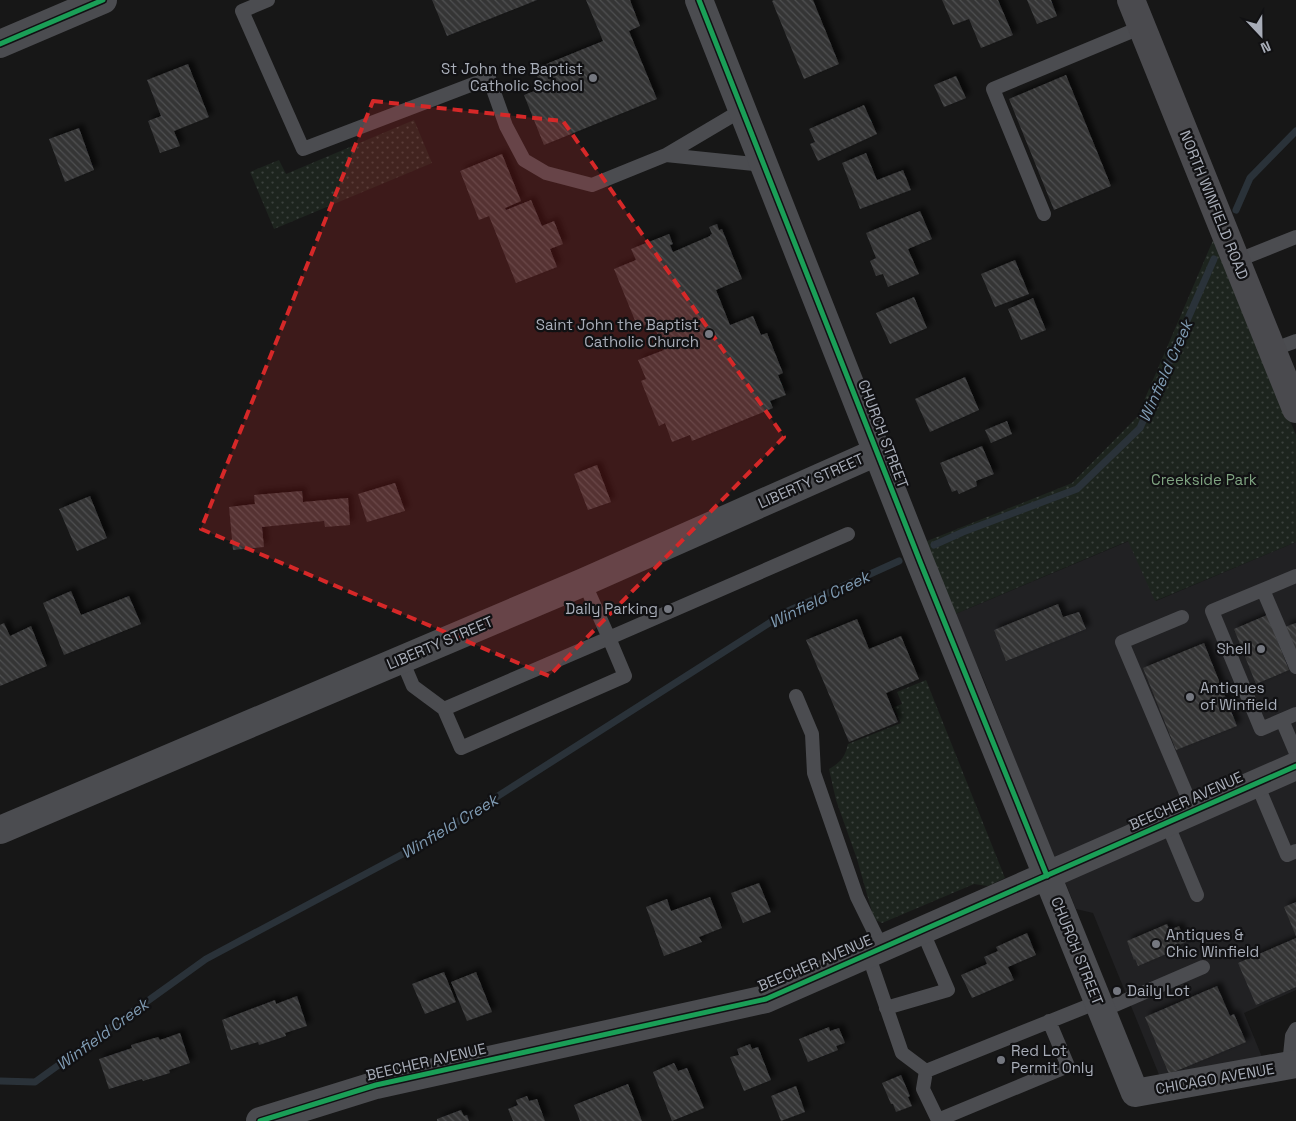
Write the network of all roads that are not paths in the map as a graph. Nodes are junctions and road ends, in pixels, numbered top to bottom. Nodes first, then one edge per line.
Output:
1 (103, 0) edge
2 (268, 0) edge
3 (699, 0) edge
4 (1131, 0) edge
5 (1142, 27) junction
6 (0, 44) edge
7 (742, 110) junction
8 (666, 155) junction
9 (764, 165) junction
10 (1044, 214) dead end
11 (1296, 237) edge
12 (1236, 260) junction
13 (1286, 357) edge
14 (1296, 409) edge
15 (877, 452) junction
16 (848, 534) dead end
17 (1296, 576) edge
18 (584, 582) junction
19 (1263, 590) junction
20 (1182, 617) dead end
21 (608, 638) junction
22 (402, 660) junction
23 (1296, 667) edge
24 (796, 696) dead end
25 (444, 709) junction
26 (1296, 714) edge
27 (1282, 720) junction
28 (1296, 753) edge
29 (1296, 766) edge
30 (1257, 784) junction
31 (1194, 812) junction
32 (1168, 823) junction
33 (0, 830) edge
34 (1296, 851) edge
35 (1047, 876) junction
36 (1197, 895) dead end
37 (922, 930) junction
38 (875, 951) junction
39 (1203, 967) dead end
40 (1099, 1006) junction
41 (886, 1008) junction
42 (1049, 1021) junction
43 (1296, 1029) edge
44 (1292, 1065) edge
45 (926, 1071) junction
46 (1135, 1093) joint
47 (260, 1121) edge

1 - 6 street
2 - 8 lane
3 - 7 street, CHURCH STREET
4 - 5 street, NORTH WINFIELD ROAD
5 - 10 lane
5 - 12 street, NORTH WINFIELD ROAD
7 - 8 lane
7 - 9 street, CHURCH STREET
8 - 9 lane
9 - 15 street, CHURCH STREET
11 - 12 lane
12 - 13 street, NORTH WINFIELD ROAD
13 - 14 street, NORTH WINFIELD ROAD
15 - 18 street, LIBERTY STREET
15 - 35 street, CHURCH STREET
16 - 21 lane
17 - 19 lane
18 - 21 lane
18 - 22 street, LIBERTY STREET
19 - 23 lane
19 - 27 lane
20 - 31 lane
21 - 25 lane
21 - 25 lane
22 - 25 lane
22 - 33 street, LIBERTY STREET
24 - 38 lane
26 - 27 lane
27 - 28 lane
29 - 30 street, BEECHER AVENUE
30 - 31 street, BEECHER AVENUE
30 - 34 lane
31 - 32 street, BEECHER AVENUE
32 - 35 street, BEECHER AVENUE
32 - 36 lane
35 - 37 street, BEECHER AVENUE
35 - 40 street, CHURCH STREET
37 - 38 street, BEECHER AVENUE
37 - 41 lane
38 - 41 lane
38 - 47 street, BEECHER AVENUE
39 - 40 lane
40 - 42 lane
40 - 46 street, CHURCH STREET
41 - 45 lane
42 - 45 lane
42 - 45 lane
43 - 44 lane
44 - 46 street, CHICAGO AVENUE

